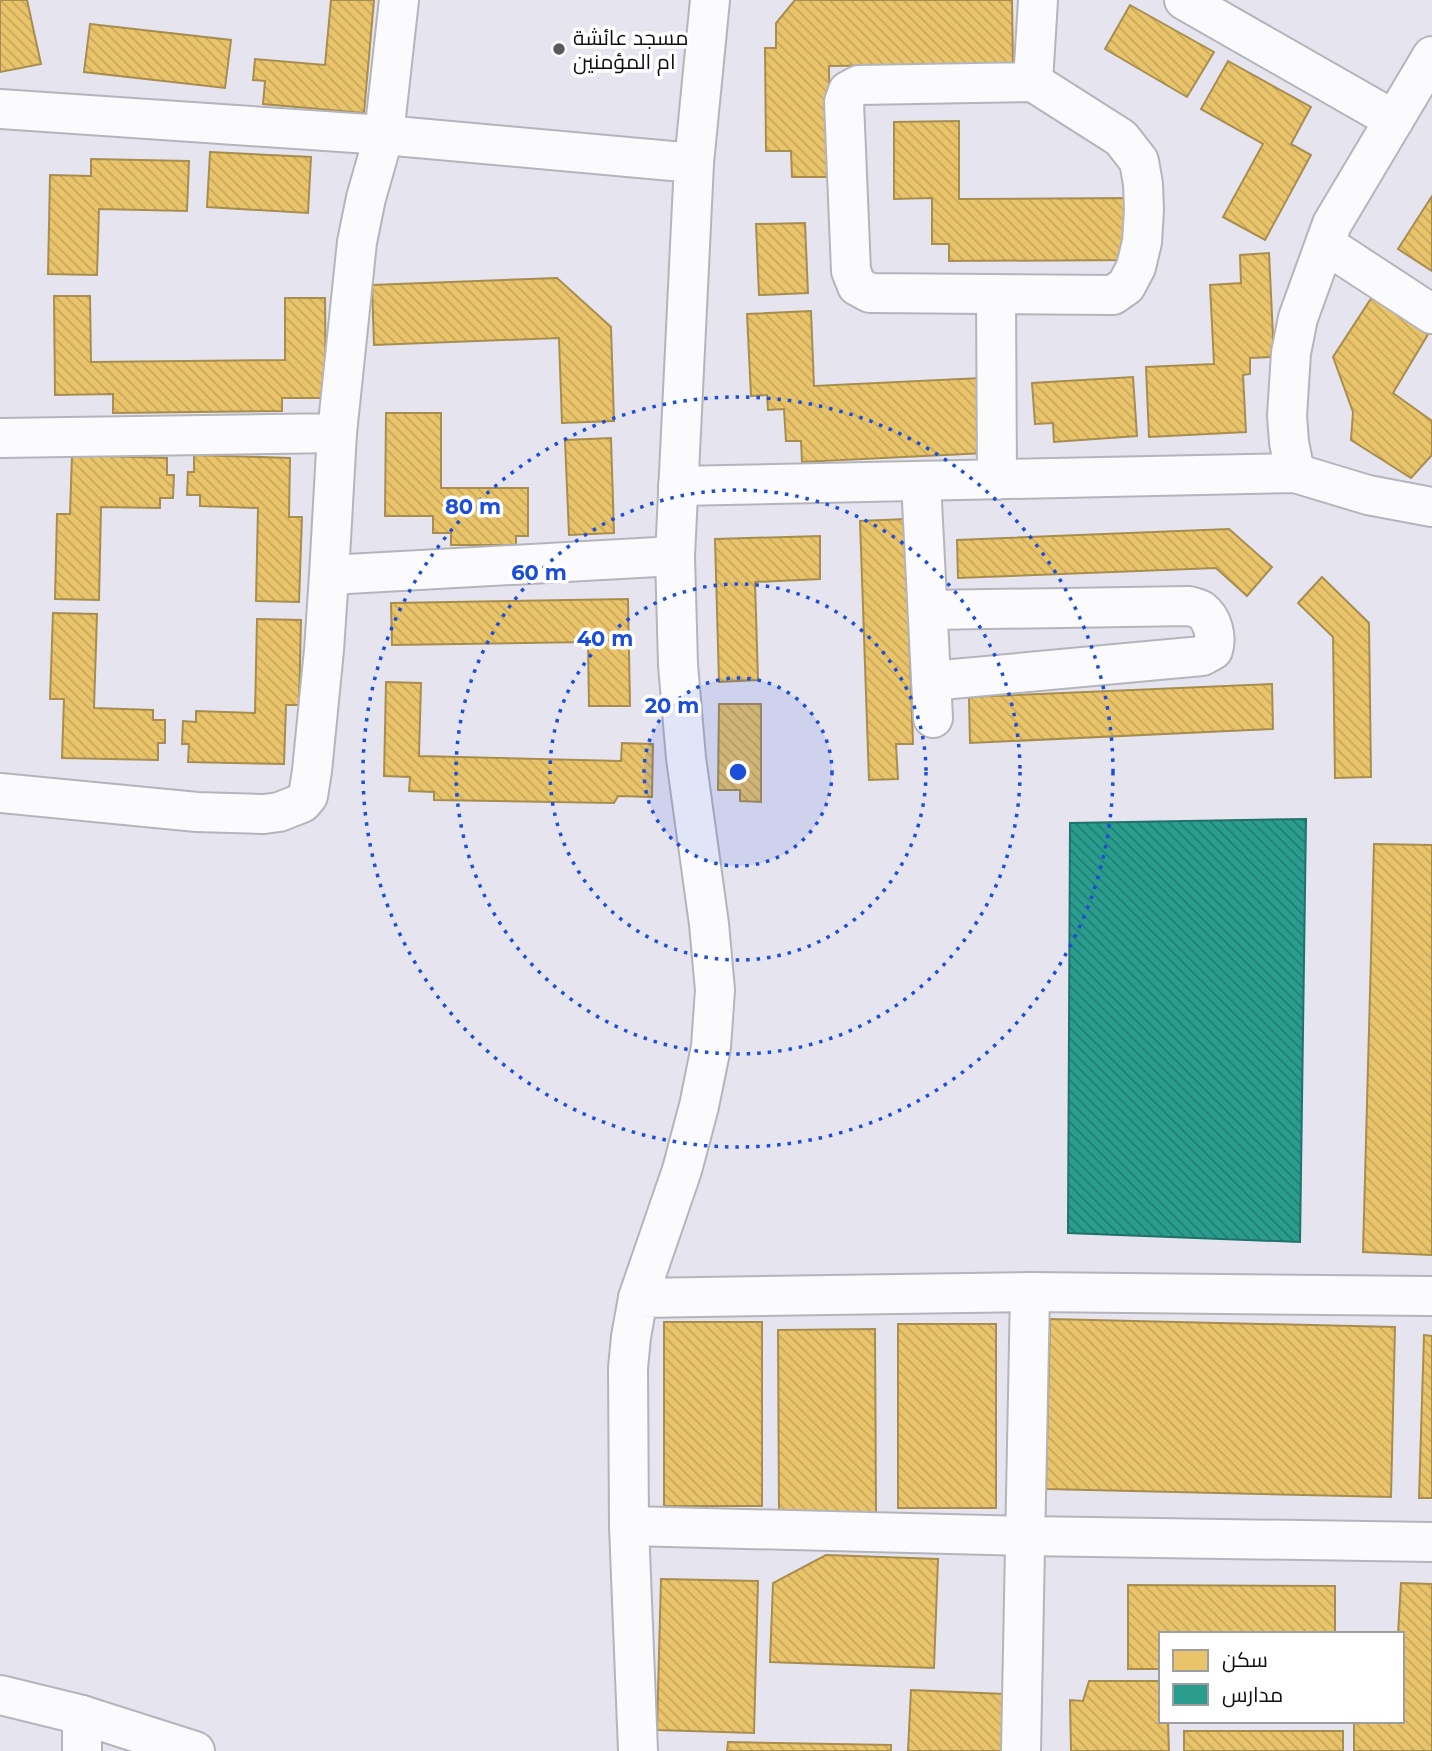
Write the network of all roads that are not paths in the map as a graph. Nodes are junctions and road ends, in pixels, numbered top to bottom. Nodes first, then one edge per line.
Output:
1 (399, 0) edge
2 (709, 0) edge
3 (1038, 0) edge
4 (1184, 0) edge
5 (1432, 58) edge
6 (1033, 82) junction
7 (0, 109) edge
8 (1394, 120) junction
9 (384, 135) junction
10 (694, 163) junction
11 (1325, 244) junction
12 (996, 294) junction
13 (1432, 314) edge
14 (337, 433) junction
15 (0, 438) edge
16 (1295, 473) junction
17 (997, 480) junction
18 (921, 482) junction
19 (678, 486) junction
20 (1432, 507) edge
21 (676, 556) junction
22 (329, 575) junction
23 (928, 610) junction
24 (931, 681) junction
25 (933, 718) dead end
26 (0, 793) edge
27 (1030, 1292) junction
28 (1432, 1296) edge
29 (638, 1298) junction
30 (629, 1526) junction
31 (1025, 1536) junction
32 (1432, 1542) edge
33 (0, 1695) edge
34 (82, 1733) edge
35 (195, 1751) edge
36 (638, 1751) edge
37 (1021, 1751) edge

1 - 9 street
2 - 10 street
3 - 6 street
4 - 8 street
5 - 8 street
6 - 12 street
6 - 12 street
7 - 9 street
8 - 11 street
9 - 10 street
9 - 14 street
10 - 19 street
11 - 13 street
11 - 16 street
12 - 17 street
14 - 15 street
14 - 22 street
16 - 17 street
16 - 20 street
17 - 18 street
18 - 19 street
18 - 23 street
19 - 21 street
21 - 22 street
21 - 29 street
22 - 26 street
23 - 24 street
23 - 24 street
24 - 25 street
27 - 28 street
27 - 29 street
27 - 31 street
29 - 30 street
30 - 31 street
30 - 36 street
31 - 32 street
31 - 37 street
33 - 34 street
34 - 35 street

